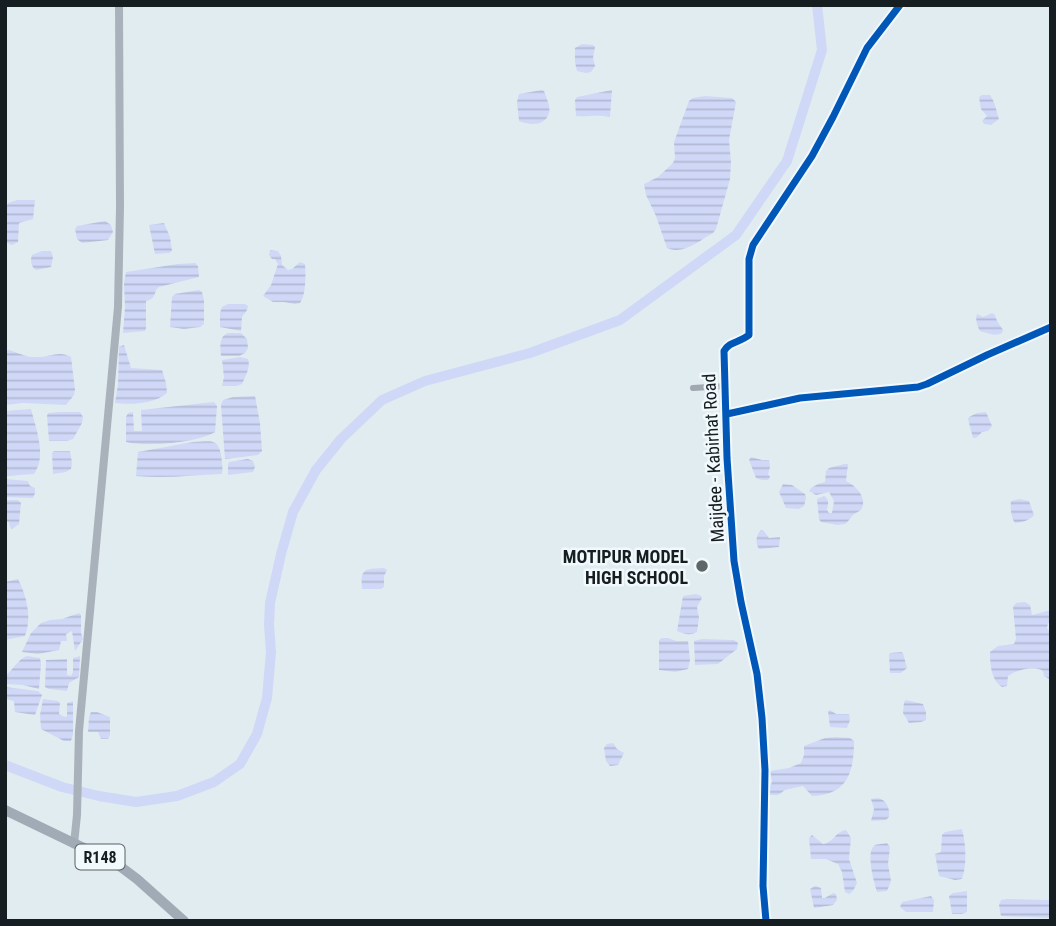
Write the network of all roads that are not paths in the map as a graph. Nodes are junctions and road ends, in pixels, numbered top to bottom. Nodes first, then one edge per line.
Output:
1 (119, 5) edge
2 (900, 5) edge
3 (1051, 327) edge
4 (724, 386) junction
5 (693, 388) dead end
6 (727, 414) junction
7 (5, 810) edge
8 (74, 844) junction
9 (184, 921) edge
10 (766, 921) edge

1 - 8 main road
2 - 4 street, Maijdee - Kabirhat Road
3 - 6 street
4 - 5 street
4 - 6 street, Maijdee - Kabirhat Road
6 - 10 street, Maijdee - Kabirhat Road
7 - 8 main road, R148
8 - 9 main road, R148

